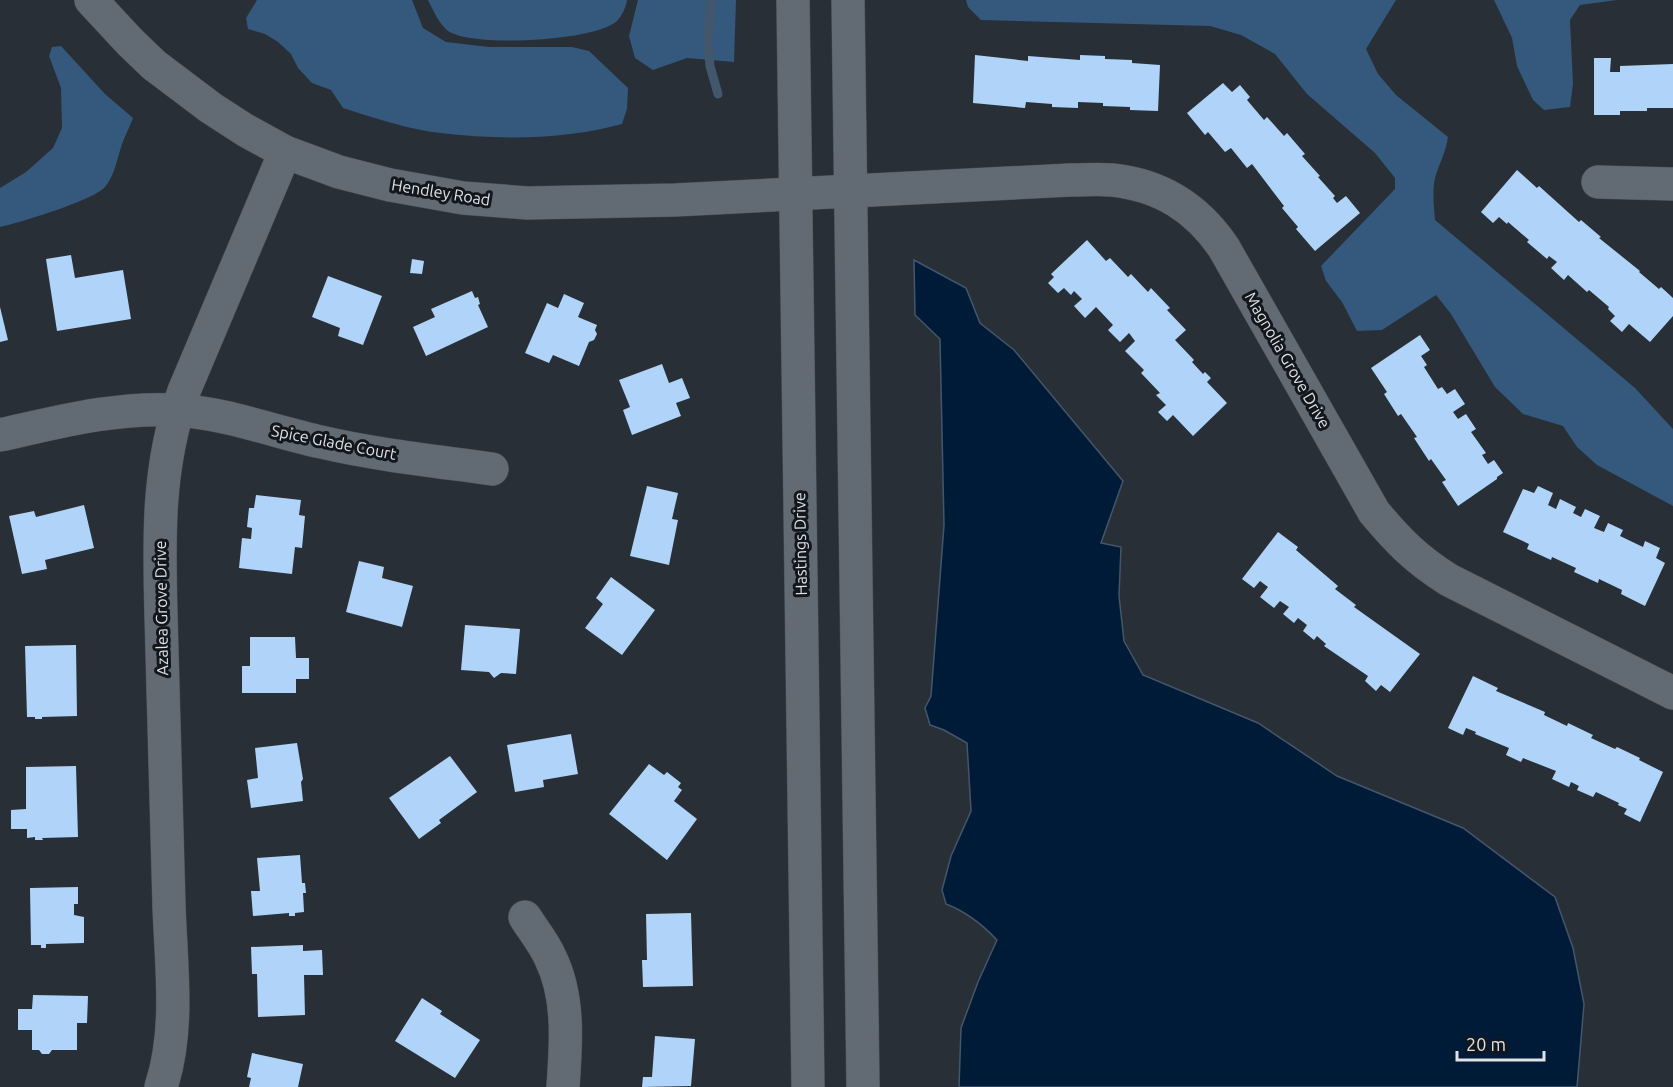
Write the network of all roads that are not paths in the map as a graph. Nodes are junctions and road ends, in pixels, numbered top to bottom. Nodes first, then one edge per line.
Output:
1 (91, 0) edge
2 (792, 0) edge
3 (848, 0) edge
4 (285, 152) junction
5 (1598, 182) dead end
6 (1673, 184) edge
7 (850, 189) junction
8 (794, 193) junction
9 (177, 410) junction
10 (0, 435) edge
11 (492, 469) dead end
12 (1673, 693) edge
13 (525, 917) dead end
14 (161, 1087) edge
15 (563, 1087) edge
16 (808, 1087) edge
17 (863, 1087) edge

1 - 4 street, Hendley Road
2 - 8 street, Hastings Drive
3 - 7 street
4 - 8 street, Hendley Road
4 - 9 street, Azalea Grove Drive
5 - 6 street
7 - 8 street, Hendley Road
7 - 12 street, Magnolia Grove Drive
7 - 17 street
8 - 16 street, Hastings Drive
9 - 10 street, Spice Glade Court
9 - 11 street, Spice Glade Court
9 - 14 street, Azalea Grove Drive
13 - 15 street

